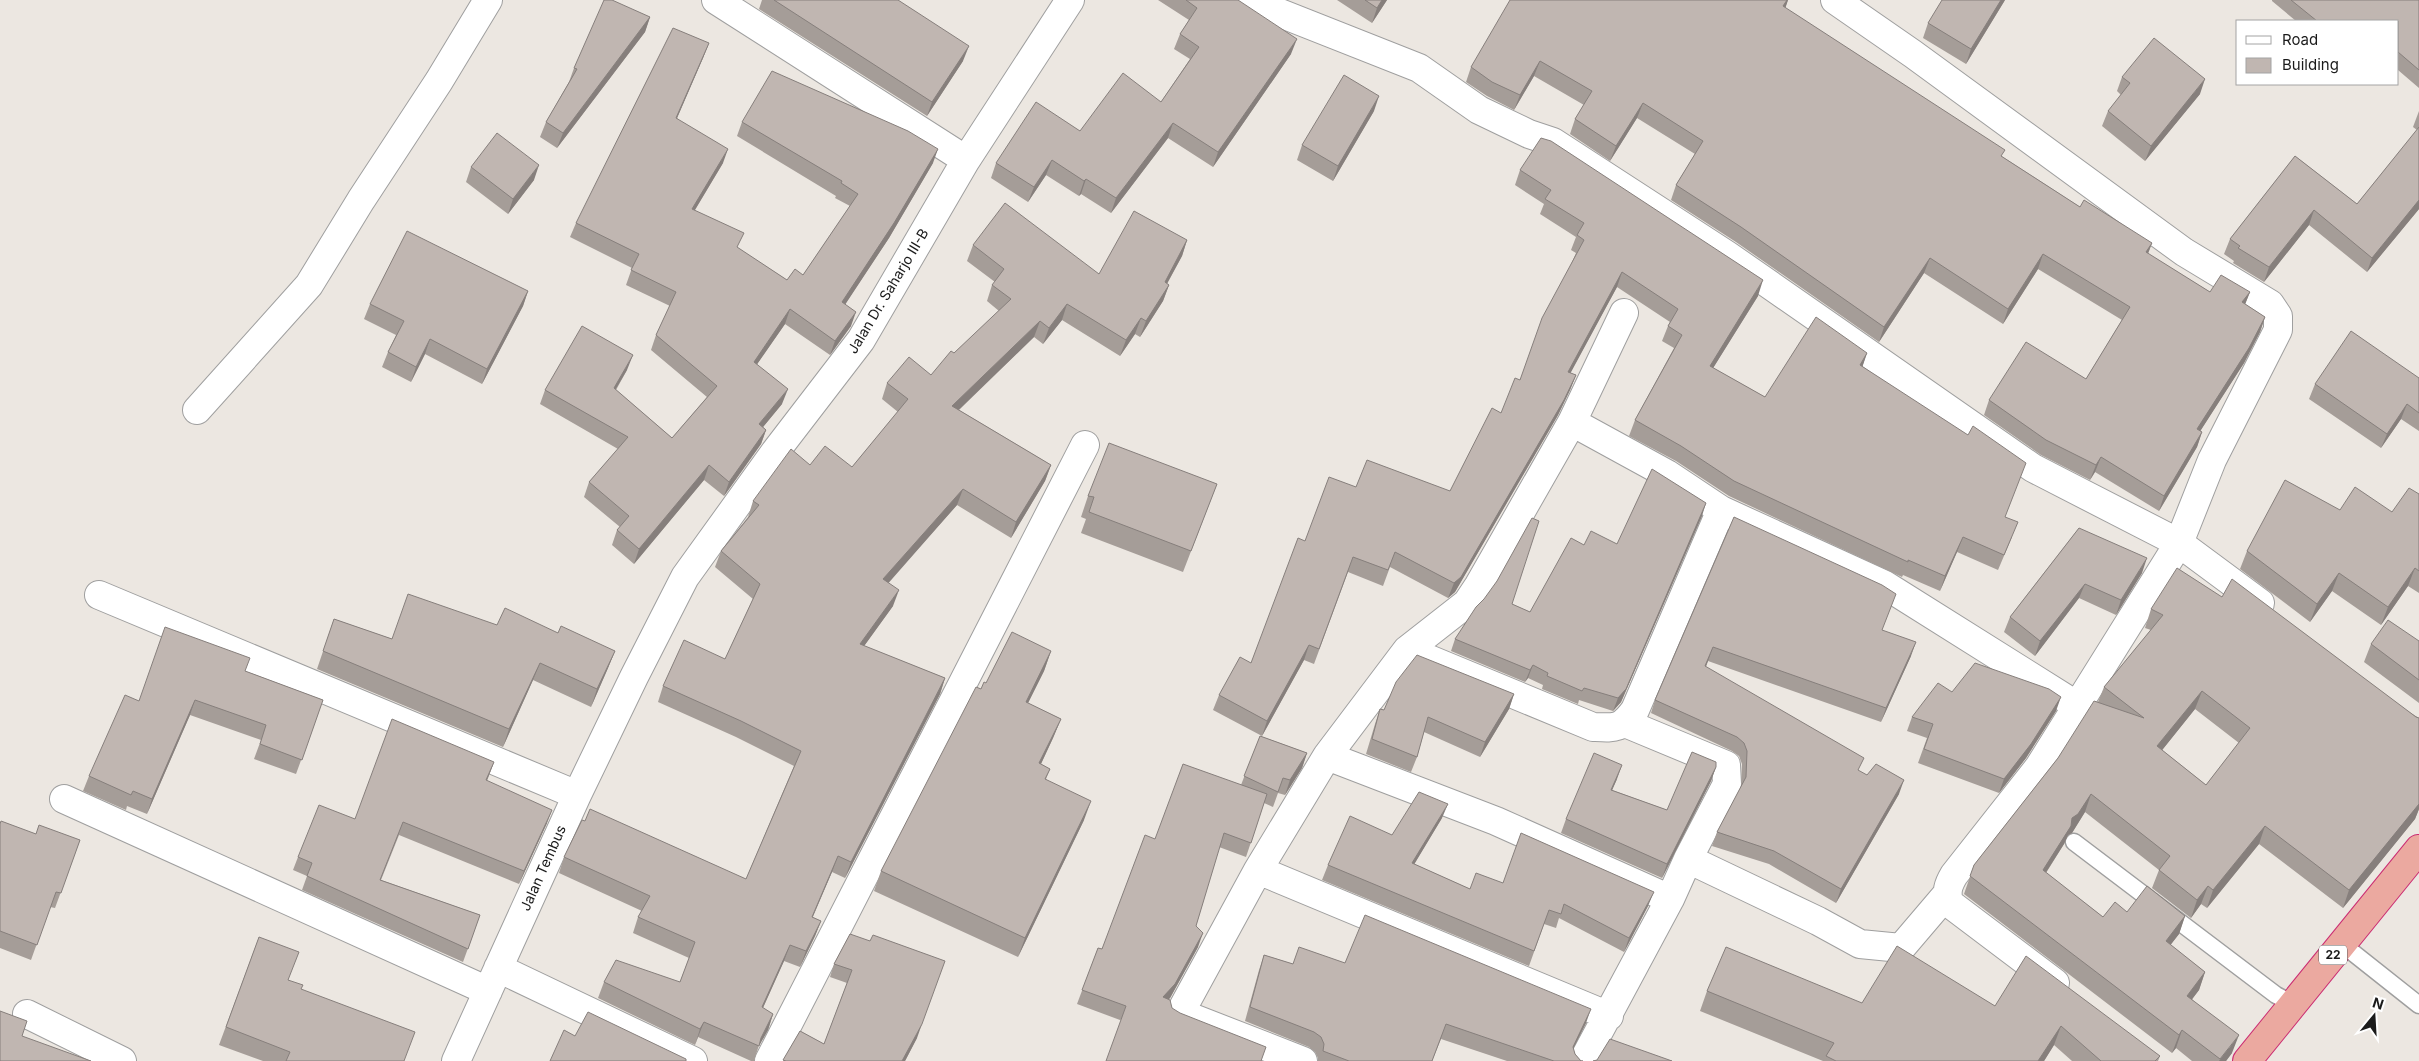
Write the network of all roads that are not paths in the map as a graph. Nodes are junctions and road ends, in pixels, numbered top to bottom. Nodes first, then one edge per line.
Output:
1 (488, 0) edge
2 (716, 0) edge
3 (1070, 0) edge
4 (1247, 0) edge
5 (1835, 0) edge
6 (966, 160) junction
7 (1624, 313) dead end
8 (197, 410) dead end
9 (1572, 422) junction
10 (1085, 445) dead end
11 (1721, 510) junction
12 (2179, 543) junction
13 (99, 595) dead end
14 (2283, 621) edge
15 (1407, 650) junction
16 (634, 677) joint
17 (2076, 705) junction
18 (1625, 723) junction
19 (1327, 756) junction
20 (577, 795) junction
21 (64, 799) dead end
22 (2074, 842) edge
23 (2419, 849) edge
24 (1688, 859) junction
25 (1258, 870) junction
26 (1947, 894) junction
27 (1670, 899) junction
28 (2342, 944) junction
29 (493, 979) junction
30 (2073, 997) edge
31 (2293, 1004) junction
32 (2419, 1005) edge
33 (27, 1014) dead end
34 (1609, 1016) junction
35 (122, 1061) edge
36 (456, 1061) edge
37 (693, 1061) edge
38 (768, 1061) edge
39 (1303, 1061) edge
40 (1583, 1061) edge
41 (2247, 1061) edge

1 - 8 street
2 - 6 street
3 - 6 street, Jalan Dr. Saharjo III-B
4 - 12 street
5 - 12 street
6 - 16 street, Jalan Dr. Saharjo III-B
7 - 9 street
9 - 11 street
9 - 15 street
10 - 38 street
11 - 17 street
11 - 18 street
12 - 14 street
12 - 17 street
13 - 20 street
15 - 18 street
15 - 19 street
16 - 20 street, Jalan Tembus
17 - 26 street
18 - 24 street
19 - 25 street
19 - 27 street
20 - 29 street, Jalan Tembus
21 - 29 street
22 - 31 lane
23 - 28 highway, 22
24 - 26 street
24 - 27 street
25 - 34 street
25 - 39 street
26 - 30 street
27 - 34 street
28 - 31 highway, 22
28 - 32 lane
29 - 36 street, Jalan Tembus
29 - 37 street
31 - 41 highway, 22
33 - 35 street
34 - 40 street

